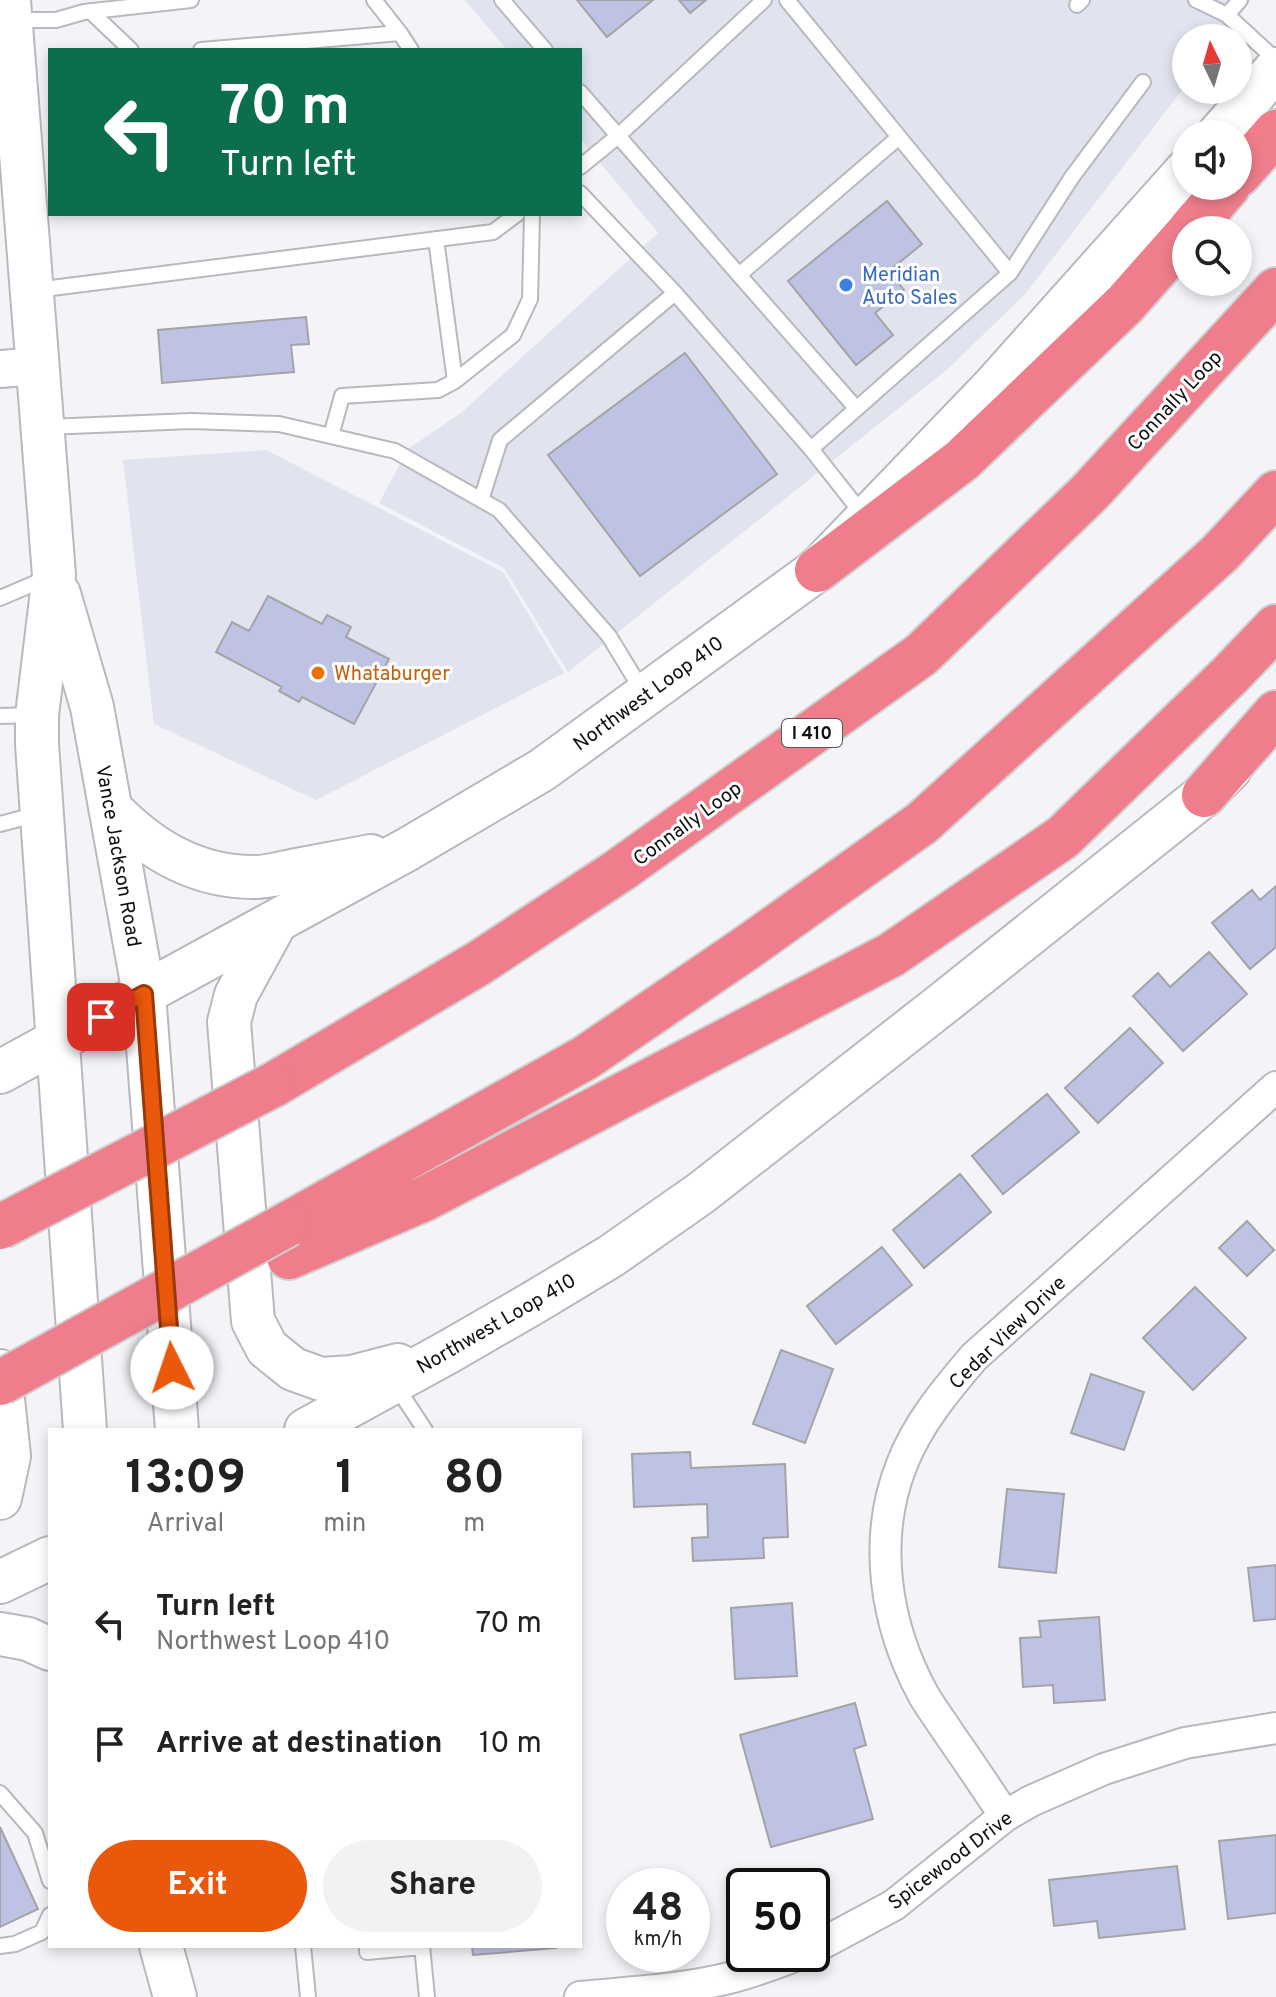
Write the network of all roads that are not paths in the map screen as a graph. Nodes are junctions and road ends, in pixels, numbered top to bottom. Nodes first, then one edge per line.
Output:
1 (191, 0) edge
2 (374, 0) edge
3 (502, 0) edge
4 (764, 0) edge
5 (787, 0) edge
6 (1196, 0) edge
7 (1240, 0) edge
8 (111, 4) edge
9 (10, 10) edge
10 (90, 11) junction
11 (1227, 15) junction
12 (400, 33) junction
13 (129, 48) edge
14 (224, 48) edge
15 (410, 48) edge
16 (543, 48) edge
17 (1276, 60) edge
18 (1276, 69) edge
19 (1143, 82) dead end
20 (582, 94) edge
21 (8, 100) edge
22 (1231, 120) edge
23 (1276, 132) edge
24 (618, 136) junction
25 (899, 137) junction
26 (1252, 159) edge
27 (582, 165) edge
28 (1172, 187) edge
29 (582, 195) edge
30 (1216, 200) edge
31 (514, 216) edge
32 (532, 216) edge
33 (1202, 216) edge
34 (436, 239) junction
35 (1172, 251) edge
36 (1010, 273) junction
37 (739, 275) junction
38 (32, 290) junction
39 (1276, 290) edge
40 (675, 293) junction
41 (19, 368) edge
42 (455, 381) junction
43 (856, 408) junction
44 (43, 427) junction
45 (331, 436) junction
46 (811, 449) junction
47 (1276, 493) edge
48 (481, 500) junction
49 (867, 519) junction
50 (817, 570) junction
51 (54, 575) junction
52 (0, 598) edge
53 (1276, 627) edge
54 (645, 695) junction
55 (1276, 713) edge
56 (18, 716) edge
57 (1276, 723) edge
58 (1204, 795) junction
59 (110, 808) junction
60 (42, 813) junction
61 (0, 824) edge
62 (408, 849) junction
63 (276, 922) junction
64 (144, 994) junction
65 (58, 1041) junction
66 (0, 1072) edge
67 (1276, 1087) edge
68 (0, 1227) edge
69 (288, 1241) junction
70 (448, 1352) junction
71 (3, 1378) edge
72 (394, 1382) junction
73 (316, 1427) edge
74 (85, 1428) edge
75 (177, 1428) edge
76 (424, 1428) edge
77 (0, 1498) edge
78 (48, 1559) edge
79 (0, 1582) edge
80 (0, 1634) edge
81 (48, 1648) edge
82 (1276, 1728) edge
83 (0, 1793) edge
84 (1005, 1816) junction
85 (43, 1832) edge
86 (48, 1867) edge
87 (48, 1919) edge
88 (830, 1939) edge
89 (0, 1946) edge
90 (162, 1948) edge
91 (190, 1948) edge
92 (303, 1948) edge
93 (367, 1948) edge
94 (404, 1948) edge
95 (422, 1948) edge
96 (750, 1972) edge
97 (175, 1997) edge
98 (187, 1997) edge
99 (308, 1997) edge
100 (427, 1997) edge
101 (580, 1997) edge

1 - 8 lane
2 - 12 lane
3 - 16 lane
4 - 24 lane
5 - 25 lane
6 - 11 lane
7 - 11 lane
8 - 10 lane
9 - 10 lane
9 - 21 main road, Vance Jackson Road
10 - 13 lane
11 - 17 lane
12 - 14 lane
12 - 15 lane
18 - 22 main road
19 - 36 lane
20 - 24 lane
21 - 38 main road, Vance Jackson Road
23 - 26 highway
24 - 27 lane
24 - 37 lane
25 - 36 lane
25 - 37 lane
28 - 49 main road, Northwest Loop 410
29 - 40 lane
30 - 33 highway
31 - 34 lane
32 - 42 lane
34 - 38 lane
34 - 42 lane
35 - 50 highway
36 - 43 lane
37 - 43 lane
38 - 41 main road, Vance Jackson Road
39 - 68 highway, Connally Loop / I 410, bridge
40 - 46 lane
40 - 48 lane
41 - 44 main road, Vance Jackson Road
42 - 45 lane
43 - 46 lane
44 - 45 lane
44 - 51 main road, Vance Jackson Road
45 - 48 lane
46 - 49 lane
47 - 69 highway
48 - 54 lane
49 - 50 main road, Northwest Loop 410
50 - 54 main road, Northwest Loop 410
51 - 52 lane
51 - 56 main road, Vance Jackson Road
51 - 59 main road, Vance Jackson Road
53 - 69 highway
54 - 62 main road, Northwest Loop 410
55 - 58 highway
56 - 60 main road, Vance Jackson Road
57 - 58 main road, Northwest Loop 410
58 - 70 main road, Northwest Loop 410
59 - 62 main road
59 - 64 main road, Vance Jackson Road
60 - 61 lane
60 - 65 main road, Vance Jackson Road
62 - 63 main road, Northwest Loop 410
63 - 64 main road, Northwest Loop 410
63 - 70 main road
64 - 65 main road, Northwest Loop 410
64 - 75 main road, Vance Jackson Road
65 - 66 main road, Northwest Loop 410
65 - 74 main road, Vance Jackson Road
67 - 84 street, Cedar View Drive
69 - 71 highway, bridge
70 - 72 main road, Northwest Loop 410
71 - 77 main road
72 - 73 main road, Northwest Loop 410
72 - 76 lane
78 - 79 main road
80 - 81 main road
82 - 84 street, Spicewood Drive
83 - 85 lane
84 - 88 street, Spicewood Drive
85 - 86 lane
87 - 89 lane
90 - 97 main road
91 - 98 main road
92 - 99 lane
93 - 94 lane
95 - 100 lane
96 - 101 street

